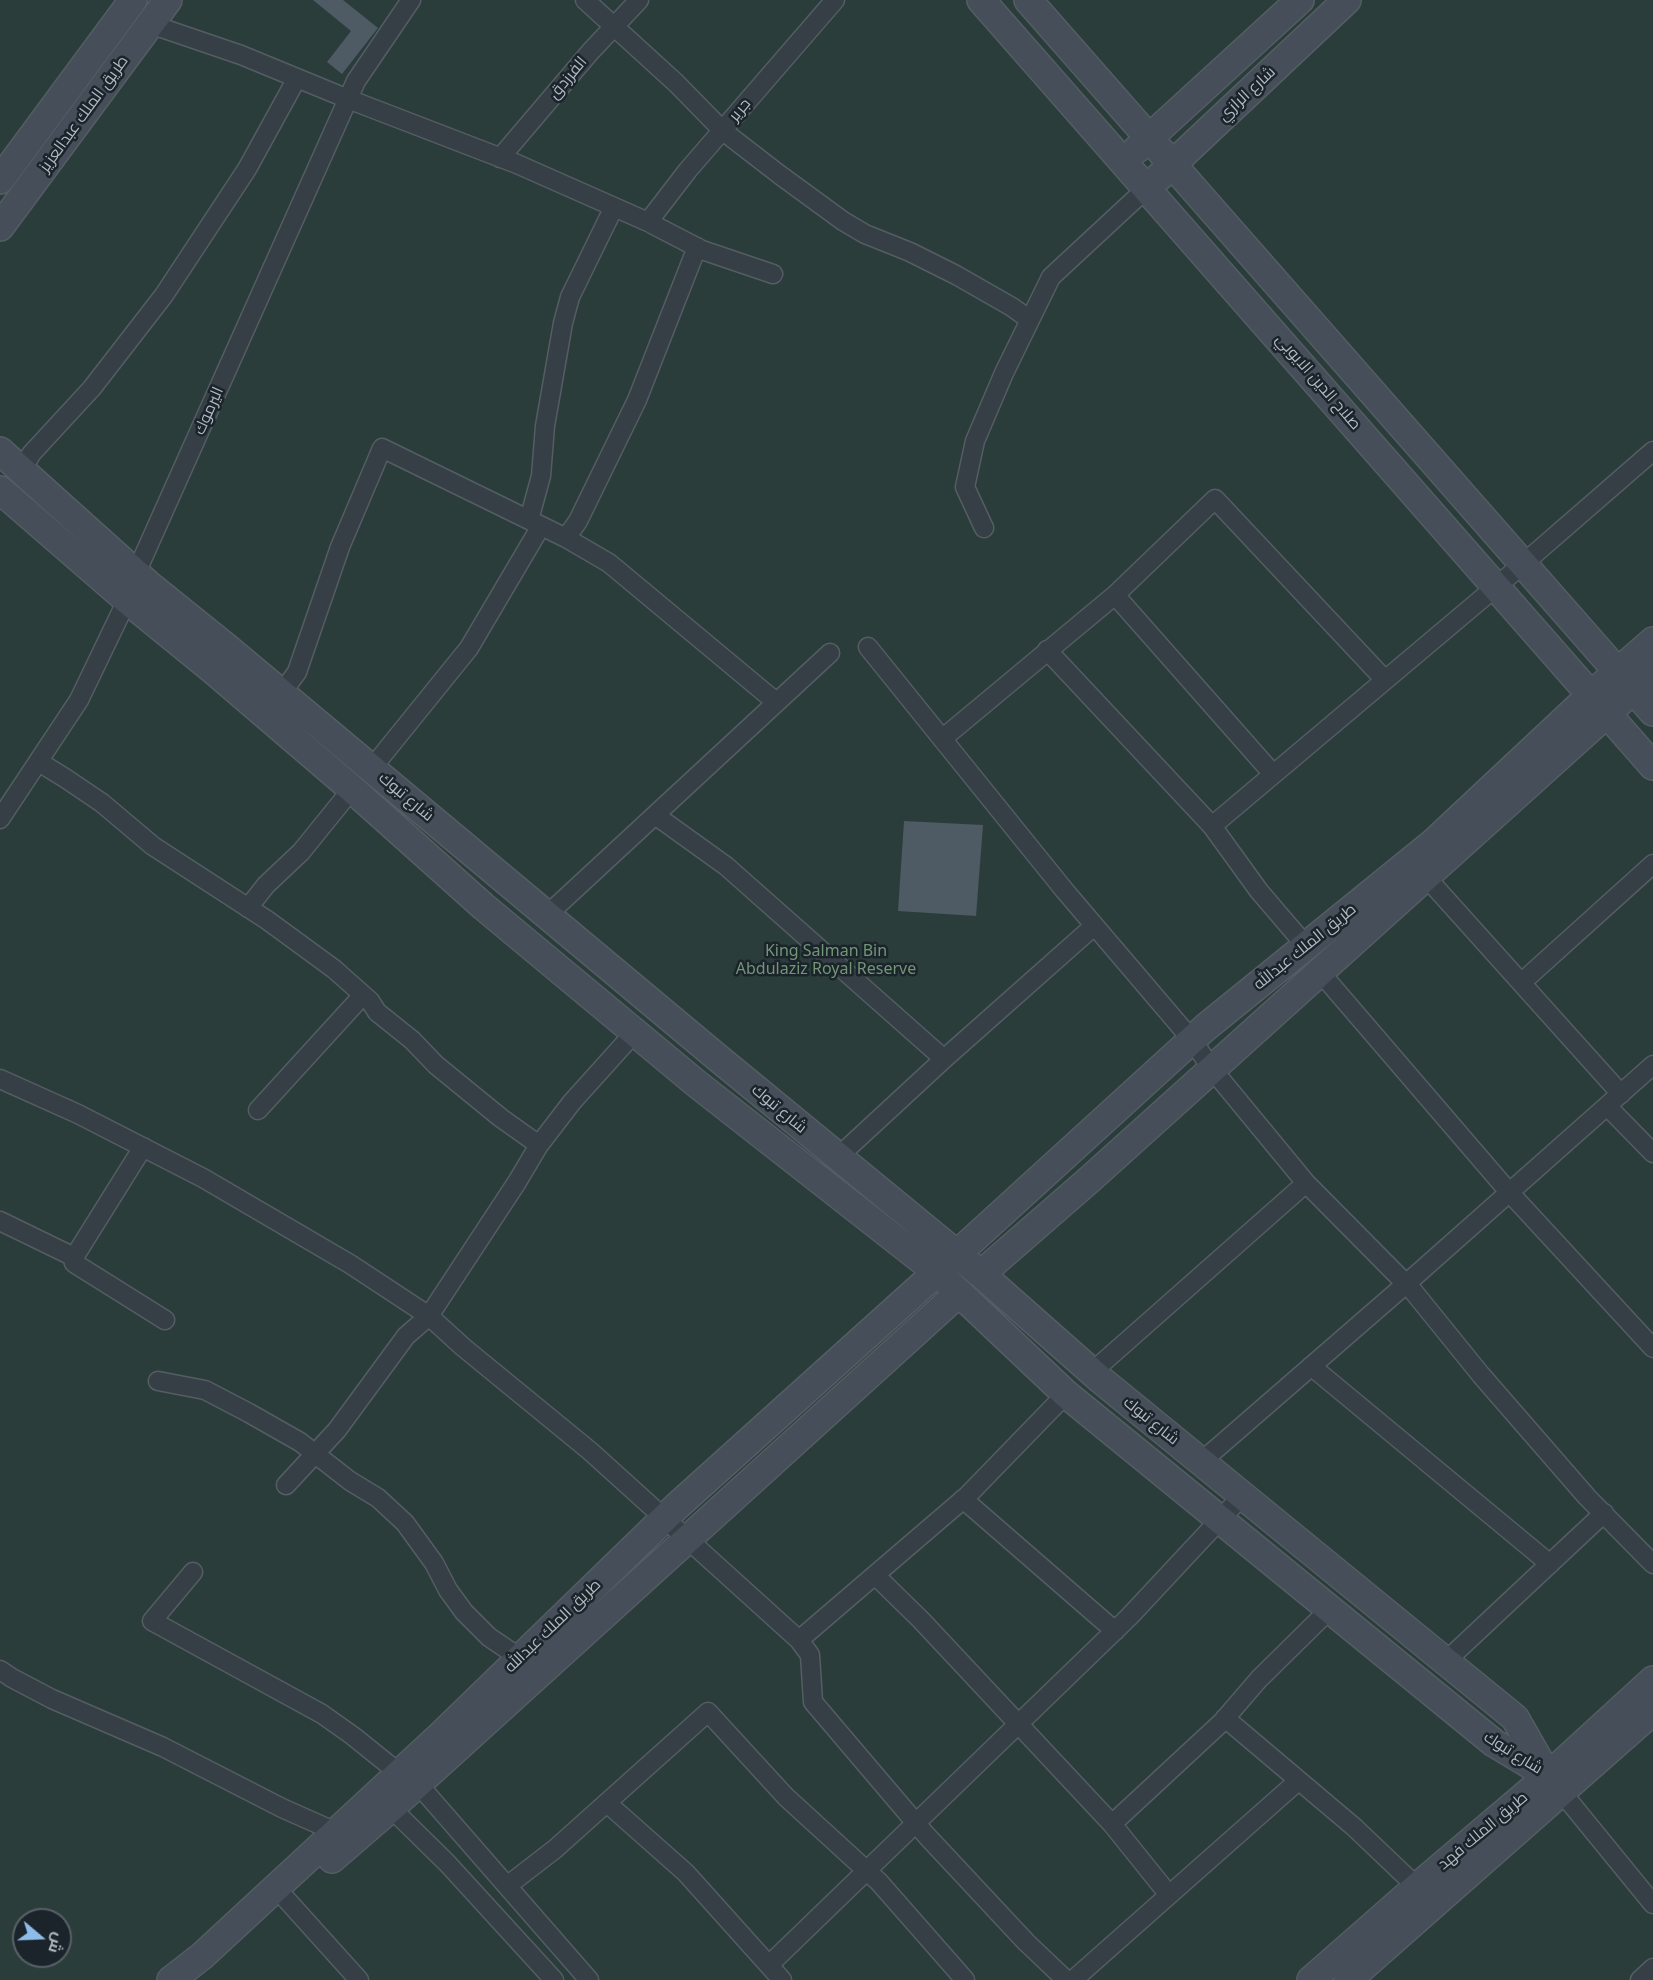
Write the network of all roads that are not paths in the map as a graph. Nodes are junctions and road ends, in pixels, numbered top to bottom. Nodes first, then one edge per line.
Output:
1 (133, 0) edge
2 (168, 0) edge
3 (411, 0) edge
4 (585, 0) edge
5 (639, 0) edge
6 (836, 0) edge
7 (981, 0) edge
8 (1028, 0) edge
9 (1300, 0) edge
10 (1347, 0) edge
11 (150, 24) junction
12 (614, 27) junction
13 (297, 78) junction
14 (348, 99) junction
15 (723, 130) junction
16 (1150, 138) junction
17 (500, 158) junction
18 (1123, 163) junction
19 (1173, 164) junction
20 (0, 180) edge
21 (1147, 188) junction
22 (614, 207) junction
23 (648, 222) junction
24 (0, 227) edge
25 (697, 248) junction
26 (773, 274) dead end
27 (1030, 320) junction
28 (1653, 450) edge
29 (0, 451) edge
30 (21, 470) junction
31 (2, 494) edge
32 (535, 523) junction
33 (984, 528) dead end
34 (566, 538) junction
35 (1524, 564) junction
36 (136, 573) junction
37 (1496, 586) junction
38 (1115, 596) junction
39 (126, 600) junction
40 (1653, 640) edge
41 (868, 647) dead end
42 (1047, 650) junction
43 (830, 653) dead end
44 (1635, 678) edge
45 (1385, 680) junction
46 (281, 694) junction
47 (776, 702) junction
48 (1600, 704) junction
49 (1653, 712) edge
50 (942, 739) junction
51 (39, 762) junction
52 (1653, 765) edge
53 (372, 768) junction
54 (1273, 774) junction
55 (352, 789) junction
56 (655, 815) junction
57 (1, 816) edge
58 (1212, 826) junction
59 (1653, 864) edge
60 (1426, 877) junction
61 (248, 908) junction
62 (547, 915) junction
63 (1094, 926) junction
64 (1306, 946) junction
65 (1320, 972) junction
66 (1521, 983) junction
67 (363, 994) junction
68 (635, 1032) junction
69 (1192, 1040) junction
70 (944, 1059) junction
71 (1653, 1065) edge
72 (1212, 1069) junction
73 (0, 1079) edge
74 (1621, 1094) junction
75 (1607, 1106) junction
76 (258, 1110) dead end
77 (539, 1145) junction
78 (143, 1148) junction
79 (1653, 1153) edge
80 (838, 1157) junction
81 (1306, 1183) junction
82 (1509, 1192) junction
83 (0, 1221) edge
84 (957, 1254) junction
85 (73, 1259) junction
86 (937, 1272) junction
87 (981, 1274) junction
88 (1406, 1284) junction
89 (959, 1293) junction
90 (429, 1316) junction
91 (165, 1320) dead end
92 (1653, 1348) edge
93 (1311, 1366) junction
94 (1092, 1372) junction
95 (158, 1381) dead end
96 (1066, 1394) junction
97 (316, 1454) junction
98 (1201, 1462) junction
99 (285, 1485) dead end
100 (1242, 1496) junction
101 (963, 1499) junction
102 (1604, 1513) junction
103 (665, 1518) junction
104 (1220, 1521) junction
105 (687, 1539) junction
106 (1550, 1564) junction
107 (1653, 1564) edge
108 (193, 1572) dead end
109 (875, 1575) junction
110 (1330, 1609) junction
111 (1115, 1631) junction
112 (799, 1640) junction
113 (520, 1658) junction
114 (1446, 1661) junction
115 (0, 1670) edge
116 (1653, 1680) edge
117 (1653, 1711) edge
118 (1225, 1718) junction
119 (1018, 1723) junction
120 (409, 1778) junction
121 (1298, 1781) junction
122 (1555, 1784) junction
123 (607, 1803) junction
124 (391, 1808) junction
125 (916, 1824) junction
126 (1112, 1824) junction
127 (336, 1832) junction
128 (866, 1870) junction
129 (507, 1886) junction
130 (1417, 1887) junction
131 (1169, 1895) junction
132 (286, 1899) junction
133 (1653, 1904) edge
134 (769, 1965) junction
135 (1653, 1968) edge
136 (171, 1980) edge
137 (201, 1980) edge
138 (359, 1980) edge
139 (554, 1980) edge
140 (589, 1980) edge
141 (782, 1980) edge
142 (965, 1980) edge
143 (1066, 1980) edge
144 (1073, 1980) edge
145 (1311, 1980) edge
146 (1348, 1980) edge
147 (1640, 1980) edge

1 - 20 main road, طريق الملك عبدالعزيز
2 - 11 main road, طريق الملك عبدالعزيز
3 - 14 street, اليرموك
4 - 12 street
5 - 12 street, الفرزدق
6 - 15 street, جرير
7 - 18 main road, صلاح الدين الايوبي
8 - 16 main road, صلاح الدين الايوبي
9 - 16 main road, شارع الرازي
10 - 19 main road, شارع الرازي
11 - 13 street
11 - 24 main road, طريق الملك عبدالعزيز
12 - 15 street
12 - 17 street, الفرزدق
13 - 14 street
13 - 30 street
14 - 17 street
14 - 36 street, اليرموك
15 - 23 street, جرير
15 - 27 street
16 - 18 main road, شارع الرازي
16 - 19 main road, صلاح الدين الايوبي
17 - 22 street
18 - 21 main road, صلاح الدين الايوبي
19 - 21 main road, شارع الرازي
19 - 35 main road, صلاح الدين الايوبي
21 - 27 street
21 - 37 main road, صلاح الدين الايوبي
22 - 23 street
22 - 32 street
23 - 25 street
25 - 26 street
25 - 34 street
27 - 33 street
28 - 35 street
29 - 30 main road, شارع تبوك
30 - 36 main road, شارع تبوك
31 - 39 main road, شارع تبوك
32 - 34 street
32 - 46 street
32 - 53 street
34 - 47 street
35 - 37 street
35 - 44 main road, صلاح الدين الايوبي
36 - 39 street, اليرموك
36 - 46 main road, شارع تبوك
37 - 45 street
37 - 48 main road, صلاح الدين الايوبي
38 - 42 street
38 - 45 street
38 - 54 street
39 - 51 street, اليرموك
39 - 55 main road, شارع تبوك
40 - 44 main road, طريق الملك عبدالله
41 - 50 street
42 - 50 street
42 - 58 street
43 - 47 street
44 - 48 main road, طريق الملك عبدالله
44 - 49 main road, صلاح الدين الايوبي
45 - 54 street
46 - 53 main road, شارع تبوك
47 - 56 street
48 - 52 main road, صلاح الدين الايوبي
48 - 60 main road, طريق الملك عبدالله
48 - 64 main road, طريق الملك عبدالله
50 - 63 street
51 - 57 street, اليرموك
51 - 61 street
53 - 62 main road, شارع تبوك
54 - 58 street
55 - 61 street
55 - 68 main road, شارع تبوك
56 - 62 street
56 - 70 street
58 - 64 street
59 - 66 street
60 - 65 main road, طريق الملك عبدالله
60 - 66 street
61 - 67 street
62 - 80 main road, شارع تبوك
63 - 69 street
63 - 70 street
64 - 69 main road, طريق الملك عبدالله
65 - 72 main road, طريق الملك عبدالله
65 - 82 street
66 - 74 street
67 - 76 street
67 - 77 street
68 - 77 street
68 - 86 main road, شارع تبوك
69 - 72 street
69 - 84 main road, طريق الملك عبدالله
70 - 80 street
71 - 74 street
72 - 81 street
72 - 87 main road, طريق الملك عبدالله
73 - 78 street
74 - 75 street
75 - 79 street
75 - 82 street
77 - 90 street
78 - 85 street
78 - 90 street
80 - 84 main road, شارع تبوك
81 - 88 street
81 - 94 street
82 - 88 street
82 - 92 street
83 - 85 street
84 - 87 main road, شارع تبوك
85 - 91 street
86 - 89 main road, شارع تبوك
86 - 103 main road, طريق الملك عبدالله
87 - 94 main road, شارع تبوك
88 - 93 street
88 - 102 street
89 - 96 main road, شارع تبوك
89 - 105 main road, طريق الملك عبدالله
90 - 97 street
90 - 103 street
93 - 98 street
93 - 106 street
94 - 98 main road, شارع تبوك
95 - 97 street
96 - 101 street
96 - 104 main road, شارع تبوك
97 - 99 street
97 - 113 street
98 - 100 main road, شارع تبوك
100 - 104 street
100 - 114 main road, شارع تبوك
101 - 109 street
101 - 111 street
102 - 106 street
102 - 107 street
103 - 105 street
103 - 113 main road, طريق الملك عبدالله
104 - 110 main road, شارع تبوك
104 - 111 street
105 - 112 street
105 - 120 main road, طريق الملك عبدالله
106 - 114 street
108 - 120 street
109 - 112 street
109 - 119 street
110 - 118 street
110 - 122 main road, شارع تبوك
111 - 119 street
112 - 125 street
113 - 120 main road, طريق الملك عبدالله
114 - 122 main road, شارع تبوك
115 - 127 street
116 - 122 main road, طريق الملك فهد
117 - 122 main road, طريق الملك فهد
118 - 121 street
118 - 126 street
119 - 125 street
119 - 126 street
120 - 124 main road, طريق الملك عبدالله
120 - 127 main road, طريق الملك عبدالله
120 - 129 street
121 - 130 street
121 - 131 street
122 - 130 main road, طريق الملك فهد
122 - 133 street
122 - 146 main road, طريق الملك فهد
123 - 128 street
123 - 129 street
123 - 134 street
124 - 132 main road, طريق الملك عبدالله
124 - 139 street
125 - 128 street
125 - 143 street
126 - 131 street
127 - 136 main road, طريق الملك عبدالله
128 - 134 street
128 - 142 street
129 - 140 street
130 - 145 main road, طريق الملك فهد
131 - 144 street
132 - 137 main road, طريق الملك عبدالله
132 - 138 street
134 - 141 street
135 - 147 street

